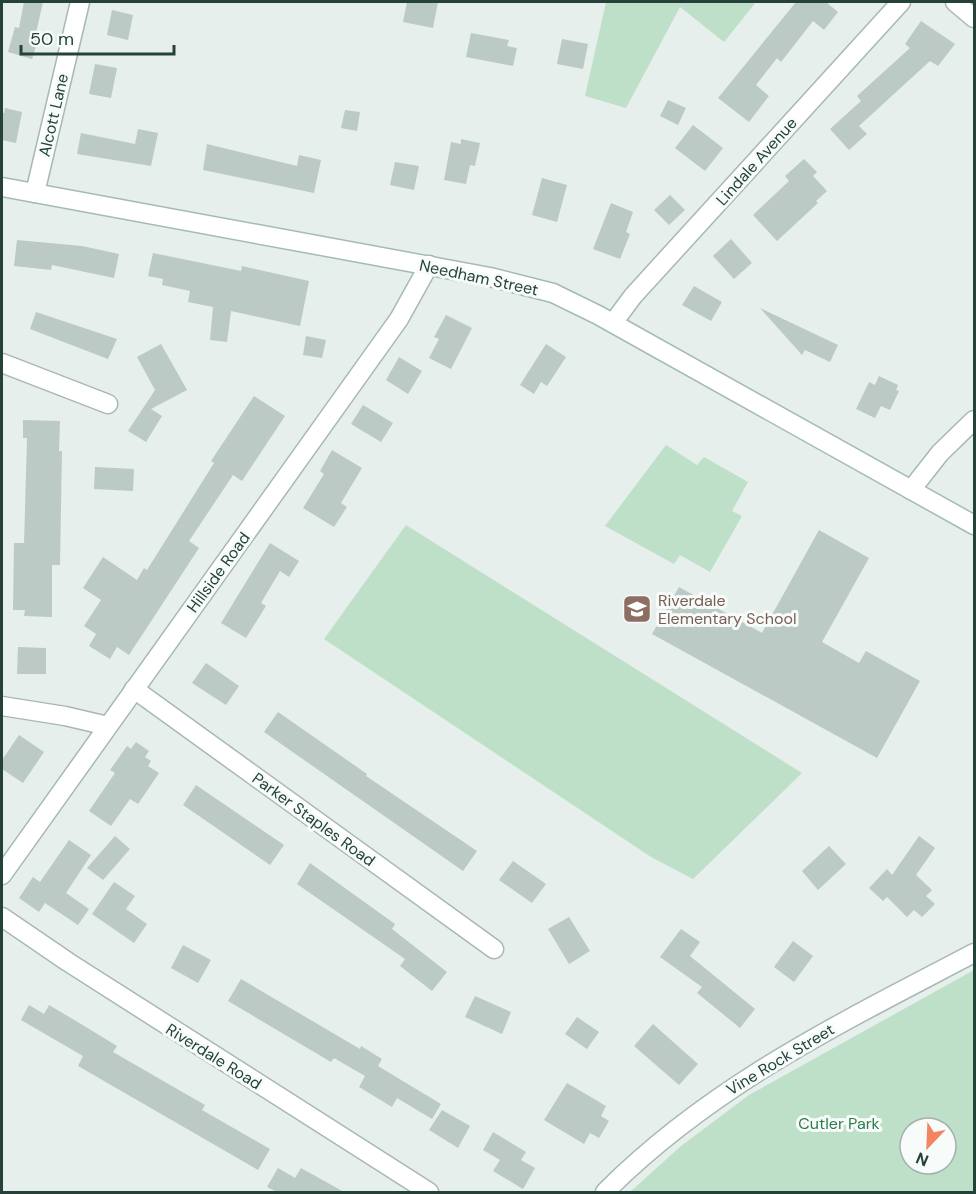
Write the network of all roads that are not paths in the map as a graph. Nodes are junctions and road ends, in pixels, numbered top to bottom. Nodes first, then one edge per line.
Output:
1 (80, 2) edge
2 (901, 2) edge
3 (955, 2) edge
4 (975, 18) edge
5 (2, 187) edge
6 (35, 193) junction
7 (429, 266) junction
8 (613, 323) junction
9 (2, 363) edge
10 (108, 404) dead end
11 (975, 420) edge
12 (911, 490) junction
13 (975, 525) edge
14 (134, 689) junction
15 (2, 706) edge
16 (108, 726) junction
17 (2, 874) edge
18 (2, 916) edge
19 (494, 949) dead end
20 (975, 953) edge
21 (429, 1192) edge
22 (604, 1192) edge

1 - 6 street, Alcott Lane
2 - 8 street, Lindale Avenue
3 - 4 street
5 - 6 street, Needham Street
6 - 7 street, Needham Street
7 - 8 street, Needham Street
7 - 14 street, Hillside Road
8 - 12 street, Needham Street
9 - 10 street
11 - 12 street
12 - 13 street, Needham Street
14 - 16 street, Hillside Road
14 - 19 street, Parker Staples Road
15 - 16 street
16 - 17 street, Hillside Road
18 - 21 street, Riverdale Road
20 - 22 street, Vine Rock Street

